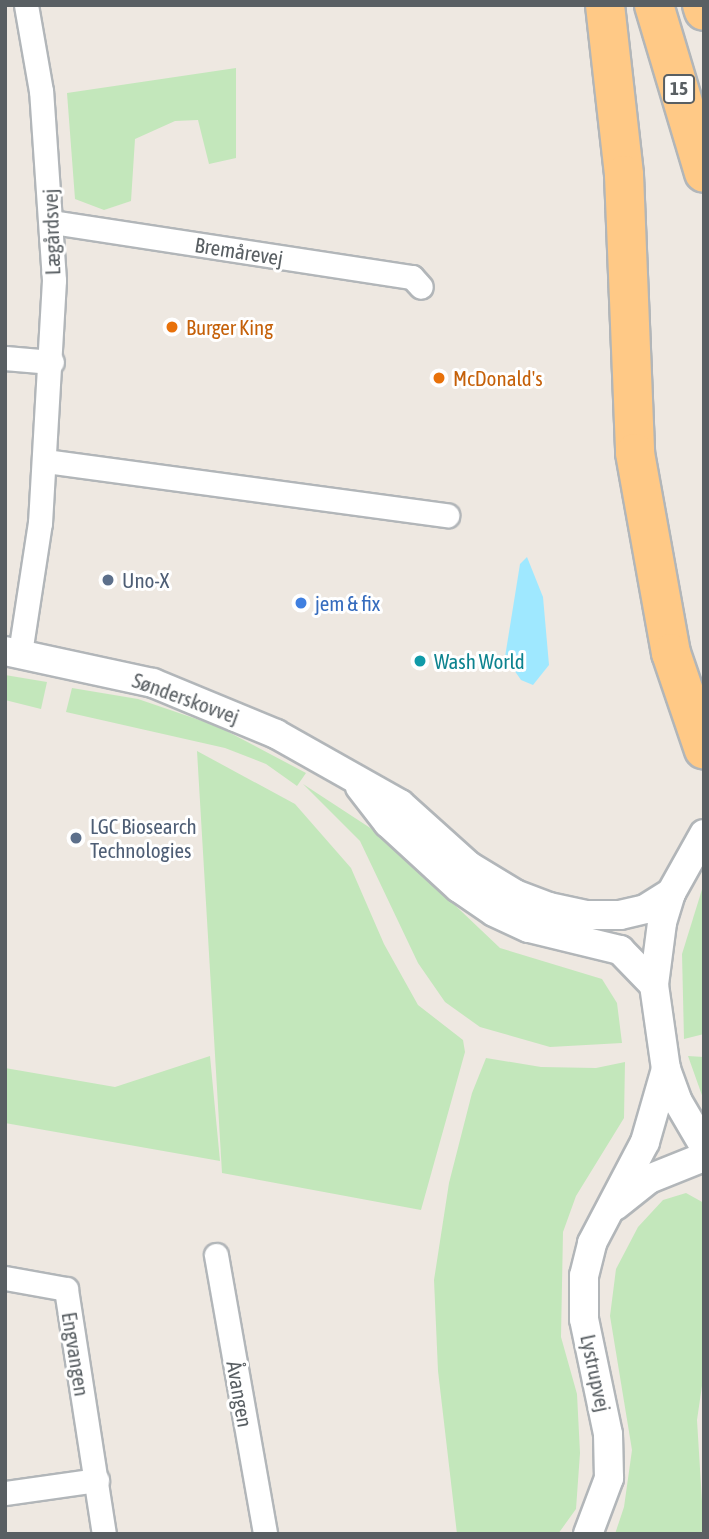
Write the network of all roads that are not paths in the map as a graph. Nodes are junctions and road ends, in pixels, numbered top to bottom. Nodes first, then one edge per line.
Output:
1 (26, 5) edge
2 (606, 5) edge
3 (654, 5) edge
4 (702, 5) edge
5 (704, 11) edge
6 (704, 173) edge
7 (52, 222) junction
8 (421, 287) dead end
9 (5, 358) edge
10 (52, 362) junction
11 (46, 461) junction
12 (447, 516) dead end
13 (13, 652) edge
14 (704, 750) edge
15 (354, 780) junction
16 (704, 834) edge
17 (671, 893) junction
18 (654, 985) junction
19 (666, 1069) junction
20 (704, 1146) edge
21 (704, 1157) edge
22 (607, 1212) junction
23 (216, 1255) dead end
24 (5, 1278) edge
25 (97, 1480) junction
26 (5, 1493) edge
27 (104, 1534) edge
28 (265, 1534) edge
29 (588, 1534) edge

1 - 7 street, Lægårdsvej
2 - 14 highway
3 - 6 highway, 15
4 - 5 highway
7 - 8 street, Bremårevej
7 - 10 street, Lægårdsvej
9 - 10 street
10 - 11 street, Lægårdsvej
11 - 12 street
11 - 13 street, Lægårdsvej
13 - 15 street, Sønderskovvej
15 - 17 street, Sønderskovvej
15 - 18 street, Sønderskovvej
16 - 17 street
17 - 18 street
18 - 19 street
19 - 20 street
19 - 22 street, Lystrupvej
21 - 22 street
22 - 29 street, Lystrupvej
23 - 28 street, Åvangen
24 - 25 street, Engvangen
25 - 26 street
25 - 27 street, Engvangen

